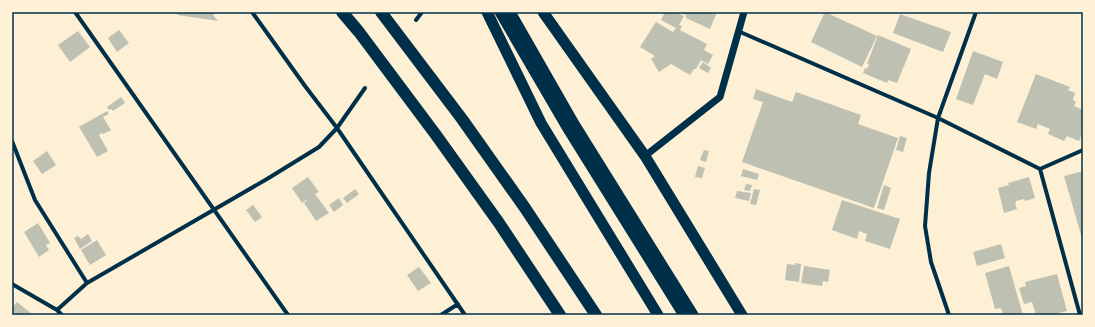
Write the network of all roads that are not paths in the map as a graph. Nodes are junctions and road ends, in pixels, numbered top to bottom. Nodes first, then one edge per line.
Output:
1 (75, 12) edge
2 (252, 12) edge
3 (342, 12) edge
4 (381, 12) edge
5 (422, 12) edge
6 (488, 12) edge
7 (500, 12) edge
8 (510, 12) edge
9 (543, 12) edge
10 (744, 12) edge
11 (976, 12) edge
12 (416, 20) dead end
13 (738, 31) junction
14 (365, 88) dead end
15 (938, 118) junction
16 (337, 128) junction
17 (12, 140) edge
18 (1083, 150) edge
19 (645, 156) junction
20 (1040, 169) junction
21 (214, 209) junction
22 (87, 283) junction
23 (12, 284) edge
24 (458, 304) junction
25 (56, 310) junction
26 (62, 315) edge
27 (288, 315) edge
28 (441, 315) edge
29 (465, 315) edge
30 (560, 315) edge
31 (596, 315) edge
32 (658, 315) edge
33 (684, 315) edge
34 (693, 315) edge
35 (742, 315) edge
36 (949, 315) edge
37 (1080, 315) edge

1 - 21 street
2 - 16 street
3 - 30 highway
4 - 31 highway
5 - 12 street
6 - 32 highway
7 - 33 highway
8 - 34 highway
9 - 19 highway
10 - 13 street
11 - 15 street
13 - 15 street
13 - 19 street
14 - 16 street
15 - 20 street
15 - 36 street
16 - 21 street
16 - 24 street
17 - 22 street
18 - 20 street
19 - 35 highway
20 - 37 street
21 - 22 street
21 - 27 street
22 - 25 street
23 - 25 street
24 - 28 street
24 - 29 street
25 - 26 street

